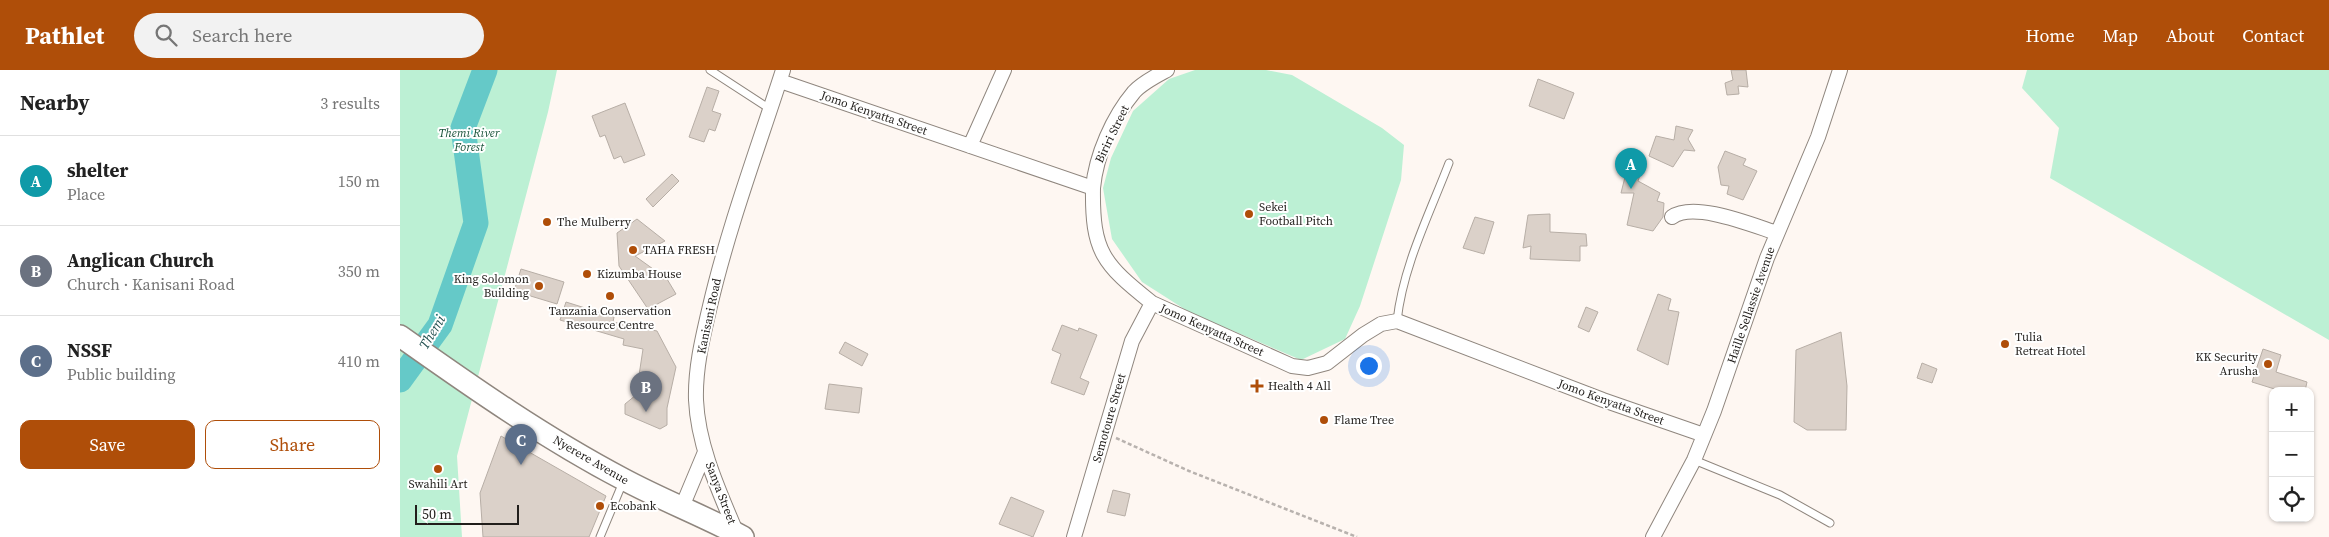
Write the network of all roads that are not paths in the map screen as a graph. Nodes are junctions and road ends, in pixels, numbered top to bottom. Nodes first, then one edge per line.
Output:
1 (710, 70) edge
2 (1004, 70) edge
3 (1167, 70) edge
4 (1840, 70) edge
5 (782, 76) edge
6 (771, 109) junction
7 (970, 146) junction
8 (1449, 163) dead end
9 (1093, 188) junction
10 (1672, 218) dead end
11 (1776, 234) junction
12 (1152, 303) junction
13 (1397, 321) junction
14 (400, 336) edge
15 (1704, 435) junction
16 (705, 452) junction
17 (1694, 460) junction
18 (624, 480) junction
19 (682, 507) junction
20 (1830, 523) dead end
21 (740, 535) edge
22 (600, 537) edge
23 (1074, 537) edge
24 (1653, 537) edge

1 - 6 lane
2 - 7 street
3 - 9 street, Biriri Street
4 - 11 street, Haille Sellassie Avenue
5 - 6 street, Kanisani Road
5 - 7 street, Jomo Kenyatta Street
6 - 16 street, Kanisani Road
7 - 9 street, Jomo Kenyatta Street
8 - 13 lane
9 - 12 street, Jomo Kenyatta Street
10 - 11 street
11 - 15 street, Haille Sellassie Avenue
12 - 13 street, Jomo Kenyatta Street
12 - 23 street, Semotoure Street
13 - 15 street, Jomo Kenyatta Street
14 - 18 main road, Nyerere Avenue
15 - 17 street, Haille Sellassie Avenue
16 - 19 street
16 - 21 street, Sanya Street
17 - 20 lane
17 - 24 street, Haille Sellassie Avenue
18 - 19 main road, Nyerere Avenue
18 - 22 lane
19 - 21 main road, Nyerere Avenue

